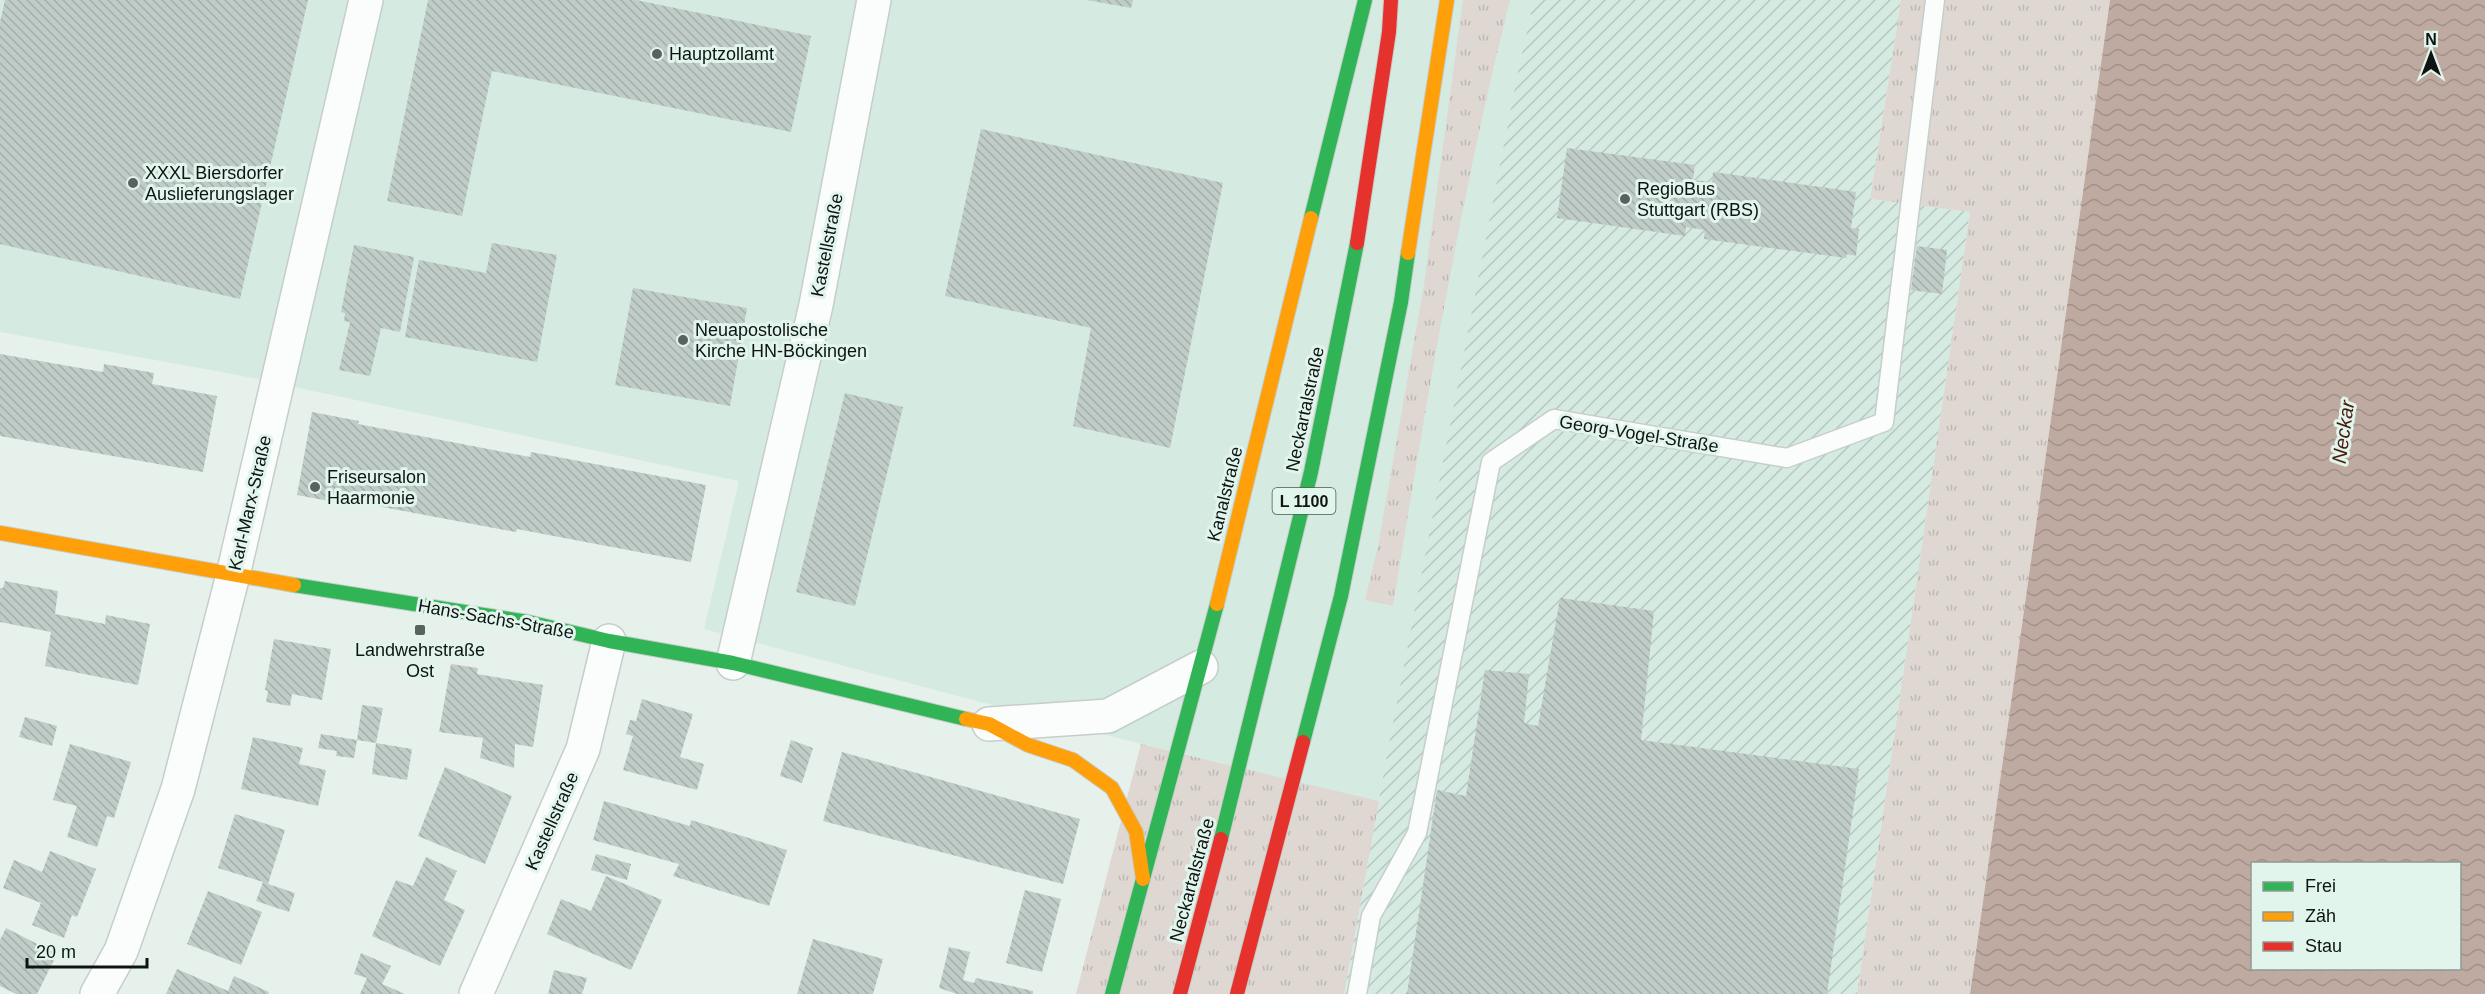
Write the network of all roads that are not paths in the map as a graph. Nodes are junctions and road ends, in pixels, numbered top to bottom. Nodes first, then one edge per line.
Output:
1 (366, 0) edge
2 (874, 0) edge
3 (1365, 0) edge
4 (1391, 0) edge
5 (1447, 0) edge
6 (1935, 0) edge
7 (0, 533) edge
8 (233, 575) junction
9 (609, 641) junction
10 (733, 663) junction
11 (1201, 667) junction
12 (989, 724) junction
13 (1143, 879) junction
14 (97, 994) edge
15 (476, 994) edge
16 (1112, 994) edge
17 (1180, 994) edge
18 (1237, 994) edge
19 (1357, 994) edge

1 - 8 street, Karl-Marx-Straße
2 - 10 street, Kastellstraße
3 - 11 main road, Kanalstraße
4 - 17 main road, Neckartalstraße / L 1100
5 - 18 main road, L 1100
6 - 19 lane, Georg-Vogel-Straße
7 - 8 main road, Hans-Sachs-Straße
8 - 9 main road, Hans-Sachs-Straße
8 - 14 street, Karl-Marx-Straße
9 - 10 main road, Hans-Sachs-Straße
9 - 15 street, Kastellstraße
10 - 12 main road, Hans-Sachs-Straße
11 - 12 street, Hans-Sachs-Straße
11 - 13 main road, Kanalstraße
12 - 13 main road, Hans-Sachs-Straße
13 - 16 main road, Kanalstraße

